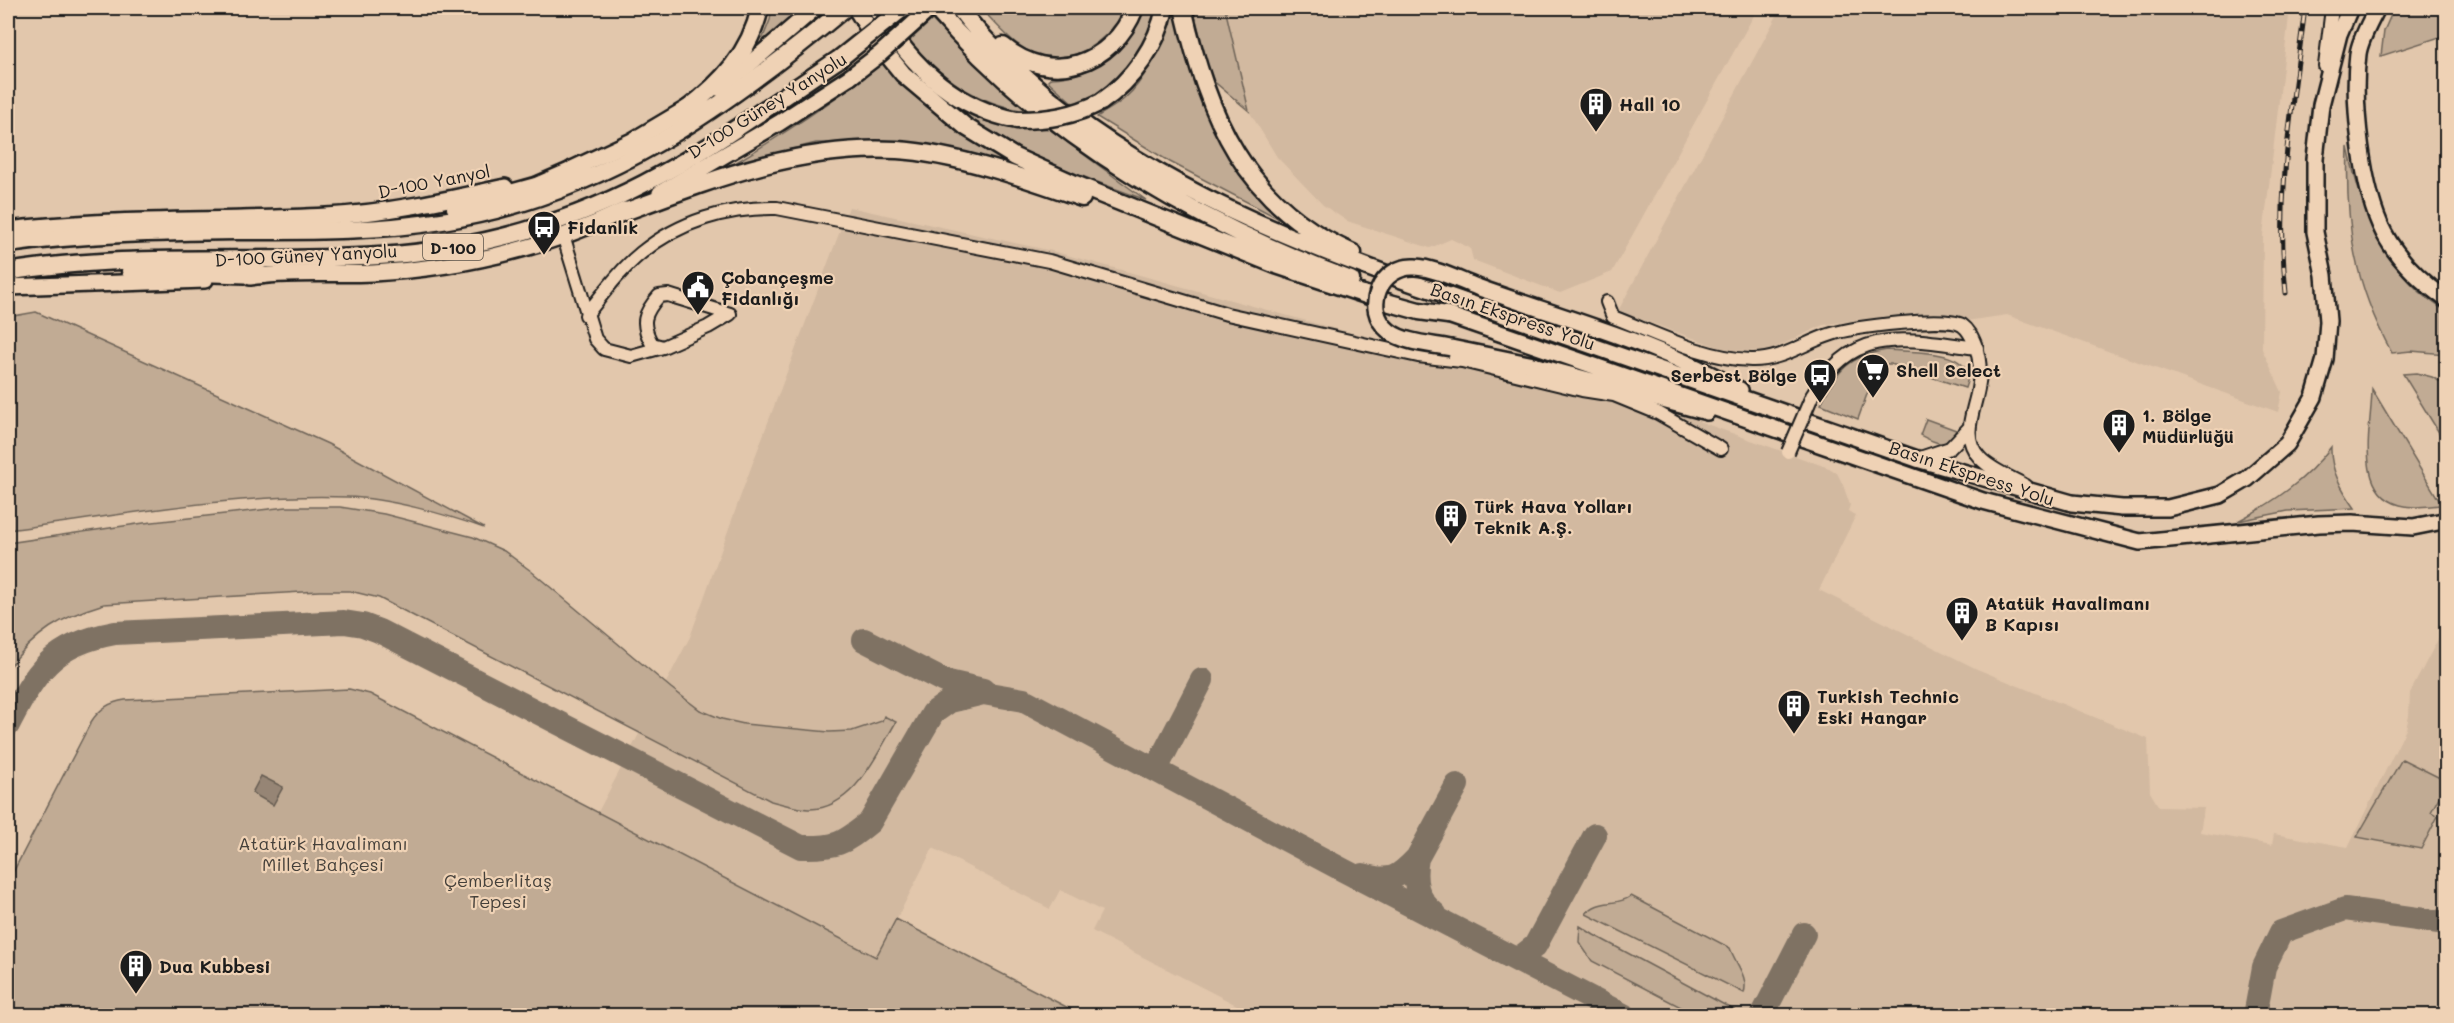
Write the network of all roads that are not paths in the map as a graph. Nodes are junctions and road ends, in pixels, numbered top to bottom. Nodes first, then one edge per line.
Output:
1 (760, 8) edge
2 (845, 8) edge
3 (856, 8) edge
4 (876, 8) edge
5 (903, 8) edge
6 (933, 8) edge
7 (959, 8) edge
8 (1135, 8) edge
9 (1165, 8) edge
10 (1183, 8) edge
11 (2332, 8) edge
12 (2350, 8) edge
13 (2377, 8) edge
14 (810, 12) edge
15 (2321, 105) junction
16 (686, 110) junction
17 (582, 166) junction
18 (616, 215) junction
19 (1151, 216) junction
20 (357, 229) junction
21 (8, 230) edge
22 (563, 235) junction
23 (8, 244) edge
24 (14, 271) edge
25 (262, 275) junction
26 (8, 287) edge
27 (1435, 291) junction
28 (2446, 299) edge
29 (1607, 302) dead end
30 (586, 315) junction
31 (1448, 315) junction
32 (663, 347) junction
33 (1977, 348) junction
34 (1770, 408) junction
35 (1729, 412) junction
36 (1969, 428) junction
37 (1721, 449) dead end
38 (1788, 452) dead end
39 (1917, 459) junction
40 (2032, 490) junction
41 (2443, 520) dead end

1 - 16 highway
2 - 20 highway, D-100
3 - 19 highway
4 - 9 highway, bridge
5 - 24 highway, D-100, bridge
6 - 18 main road, D-100 Güney Yanyolu, bridge
6 - 31 highway, Basın Ekspress Yolu
7 - 8 highway
7 - 27 highway, Basın Ekspress Yolu
10 - 27 highway
11 - 15 street
12 - 15 main road, Basın Ekspress Yolu
13 - 28 main road
14 - 16 main road, D-100 Yanyol
15 - 40 main road, Basın Ekspress Yolu
16 - 17 main road, D-100 Yanyol
17 - 20 highway
17 - 21 main road, D-100 Yanyol
18 - 19 highway
18 - 22 main road, D-100 Güney Yanyolu
19 - 31 highway
20 - 23 highway, D-100
22 - 25 main road, D-100 Güney Yanyolu
22 - 30 street
24 - 25 highway
25 - 26 main road, D-100 Güney Yanyolu
27 - 34 main road, Basın Ekspress Yolu
29 - 33 street
30 - 32 street
30 - 37 street
31 - 35 main road, Basın Ekspress Yolu
32 - 32 street
33 - 36 street
33 - 38 street, bridge
34 - 35 main road, bridge
34 - 39 main road, Basın Ekspress Yolu
35 - 41 main road, Basın Ekspress Yolu
36 - 39 street
36 - 40 street
39 - 40 main road, Basın Ekspress Yolu

